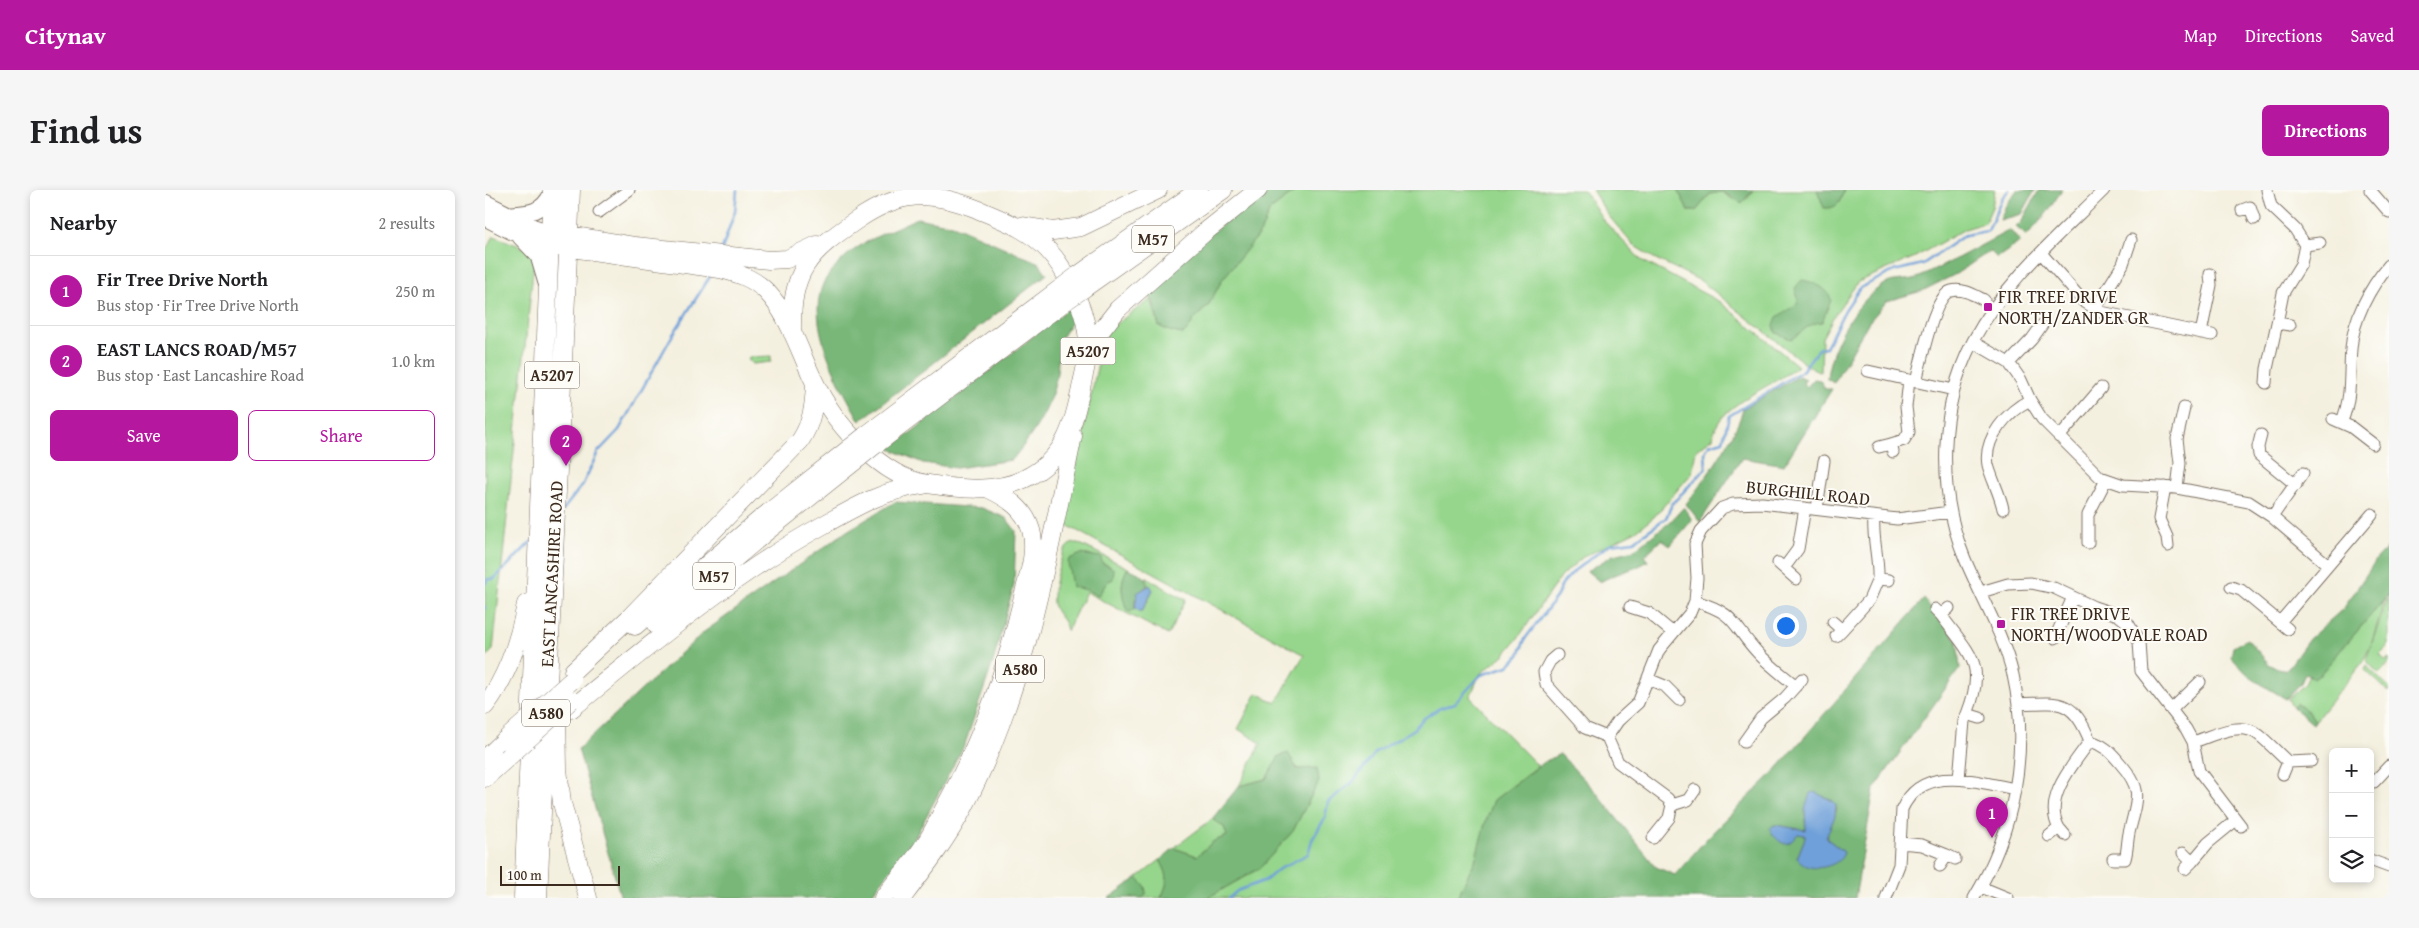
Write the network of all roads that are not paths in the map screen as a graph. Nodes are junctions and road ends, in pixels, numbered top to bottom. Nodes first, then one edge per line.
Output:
1 (571, 190) edge
2 (576, 190) edge
3 (629, 190) edge
4 (1158, 190) edge
5 (1199, 190) edge
6 (1223, 190) edge
7 (1258, 190) edge
8 (2105, 190) edge
9 (2370, 190) edge
10 (555, 191) edge
11 (893, 196) edge
12 (958, 196) edge
13 (2268, 196) edge
14 (485, 202) edge
15 (599, 212) dead end
16 (2249, 212) dead end
17 (2389, 212) edge
18 (485, 218) edge
19 (508, 224) junction
20 (1015, 225) junction
21 (485, 228) edge
22 (2131, 239) dead end
23 (559, 240) junction
24 (595, 240) junction
25 (824, 242) junction
26 (2320, 243) dead end
27 (2305, 245) junction
28 (2041, 253) junction
29 (717, 262) junction
30 (2389, 265) edge
31 (2210, 272) dead end
32 (1080, 283) junction
33 (547, 289) junction
34 (1983, 300) dead end
35 (2095, 309) junction
36 (2043, 323) dead end
37 (2277, 323) junction
38 (2290, 325) dead end
39 (792, 332) junction
40 (1973, 342) junction
41 (1088, 357) junction
42 (2009, 363) junction
43 (1864, 372) dead end
44 (1912, 381) junction
45 (815, 385) junction
46 (2266, 386) dead end
47 (2102, 388) dead end
48 (1955, 390) junction
49 (2030, 400) junction
50 (2185, 406) dead end
51 (1076, 416) junction
52 (2261, 434) dead end
53 (2059, 437) junction
54 (2375, 445) dead end
55 (1879, 447) dead end
56 (855, 453) junction
57 (1823, 461) dead end
58 (2303, 473) dead end
59 (2106, 480) junction
60 (926, 484) junction
61 (2296, 485) junction
62 (2165, 487) junction
63 (2177, 488) junction
64 (989, 489) junction
65 (547, 506) junction
66 (1811, 509) junction
67 (2004, 511) dead end
68 (1950, 512) junction
69 (2372, 513) dead end
70 (1873, 517) junction
71 (2272, 517) junction
72 (542, 535) junction
73 (2088, 545) dead end
74 (2168, 547) dead end
75 (552, 564) junction
76 (2328, 565) junction
77 (1796, 579) dead end
78 (2230, 587) dead end
79 (1981, 592) junction
80 (2073, 598) junction
81 (1695, 601) junction
82 (1628, 604) dead end
83 (1942, 611) dead end
84 (1833, 622) dead end
85 (1673, 633) junction
86 (2053, 640) dead end
87 (1559, 654) dead end
88 (573, 676) junction
89 (1648, 679) junction
90 (2200, 682) dead end
91 (1680, 701) dead end
92 (571, 704) junction
93 (2018, 704) junction
94 (485, 706) edge
95 (2171, 710) junction
96 (1967, 714) junction
97 (1980, 718) dead end
98 (1607, 737) junction
99 (2090, 741) junction
100 (2193, 742) junction
101 (1744, 743) dead end
102 (485, 759) edge
103 (2287, 762) junction
104 (2311, 762) dead end
105 (2389, 766) edge
106 (2283, 774) dead end
107 (485, 778) edge
108 (1959, 779) junction
109 (2374, 782) dead end
110 (1695, 789) dead end
111 (2015, 789) junction
112 (1672, 805) junction
113 (2049, 836) dead end
114 (1648, 838) dead end
115 (1900, 843) junction
116 (2183, 853) dead end
117 (2374, 858) edge
118 (2113, 860) dead end
119 (1941, 866) dead end
120 (2389, 867) edge
121 (1981, 886) junction
122 (523, 898) edge
123 (538, 898) edge
124 (588, 898) edge
125 (883, 898) edge
126 (902, 898) edge
127 (1886, 898) edge
128 (1974, 898) edge
129 (2008, 898) edge

1 - 23 highway, EAST LANCASHIRE ROAD / A580
2 - 24 highway
3 - 15 street
4 - 20 highway
5 - 32 highway, M57
6 - 32 highway, M57
7 - 41 highway
8 - 28 street
9 - 17 street
10 - 19 main road
10 - 23 highway, EAST LANCASHIRE ROAD / A580
11 - 12 highway, A5207
11 - 25 highway, A5207
12 - 20 highway, A5207
13 - 16 street
13 - 27 street
14 - 19 main road, A5207
18 - 19 main road, A5207
19 - 21 street
19 - 23 main road, A5207
19 - 33 main road, A5207
20 - 41 highway, A5207
22 - 35 street
23 - 24 highway, A5207
23 - 29 highway, A5207
23 - 33 highway, EAST LANCASHIRE ROAD / A580
23 - 65 highway, EAST LANCASHIRE ROAD / A580
24 - 29 highway, A5207
25 - 29 highway, A5207
25 - 39 highway, A5207
26 - 27 street
27 - 37 street
28 - 35 street
28 - 40 street
29 - 39 highway, A5207
30 - 54 street
31 - 35 street
32 - 56 highway, M57, bridge
33 - 65 highway, EAST LANCASHIRE ROAD / A580
34 - 44 street
36 - 42 street
37 - 38 street
37 - 46 street
39 - 45 highway, A5207
40 - 42 street
40 - 48 street
41 - 51 highway, A5207
42 - 49 street
43 - 44 street
44 - 48 street
44 - 55 street
45 - 60 highway, A5207
45 - 88 highway
47 - 53 street
48 - 68 street
49 - 53 street
49 - 67 street
50 - 63 street
51 - 64 highway, A5207
51 - 126 highway, A580
52 - 61 street
53 - 59 street
56 - 88 highway, M57
56 - 92 highway, M57
57 - 66 street
58 - 61 street
59 - 62 street
59 - 73 street
60 - 64 highway, A5207
60 - 92 highway
61 - 71 street
62 - 63 street
62 - 74 street
63 - 71 street
64 - 125 highway, A580
65 - 72 highway, EAST LANCASHIRE ROAD / A580
66 - 70 street, BURGHILL ROAD
66 - 77 street
66 - 81 street, BURGHILL ROAD
68 - 70 street, BURGHILL ROAD
68 - 79 street
69 - 76 street
70 - 84 street
71 - 76 street
72 - 75 highway, EAST LANCASHIRE ROAD / A580
72 - 94 highway
72 - 122 highway, EAST LANCASHIRE ROAD / A580
75 - 123 highway, EAST LANCASHIRE ROAD / A580
75 - 124 highway
76 - 78 street
79 - 80 street
79 - 93 street
80 - 86 street
80 - 95 street
81 - 85 street, BURGHILL ROAD
81 - 101 street
82 - 85 street
83 - 96 street
85 - 89 street, BURGHILL ROAD
87 - 98 street
88 - 102 highway, M57, bridge
89 - 91 street
89 - 98 street, BURGHILL ROAD
90 - 95 street
92 - 107 highway, M57, bridge
93 - 99 street
93 - 111 street
95 - 100 street
96 - 97 street
96 - 108 street
98 - 112 street
99 - 113 street
99 - 118 street
100 - 103 street
100 - 116 street
103 - 104 street
103 - 106 street
105 - 109 street
108 - 111 street
108 - 115 street
110 - 112 street
111 - 121 street
112 - 114 street
115 - 119 street
115 - 127 street
117 - 120 street
121 - 128 street
121 - 129 street

